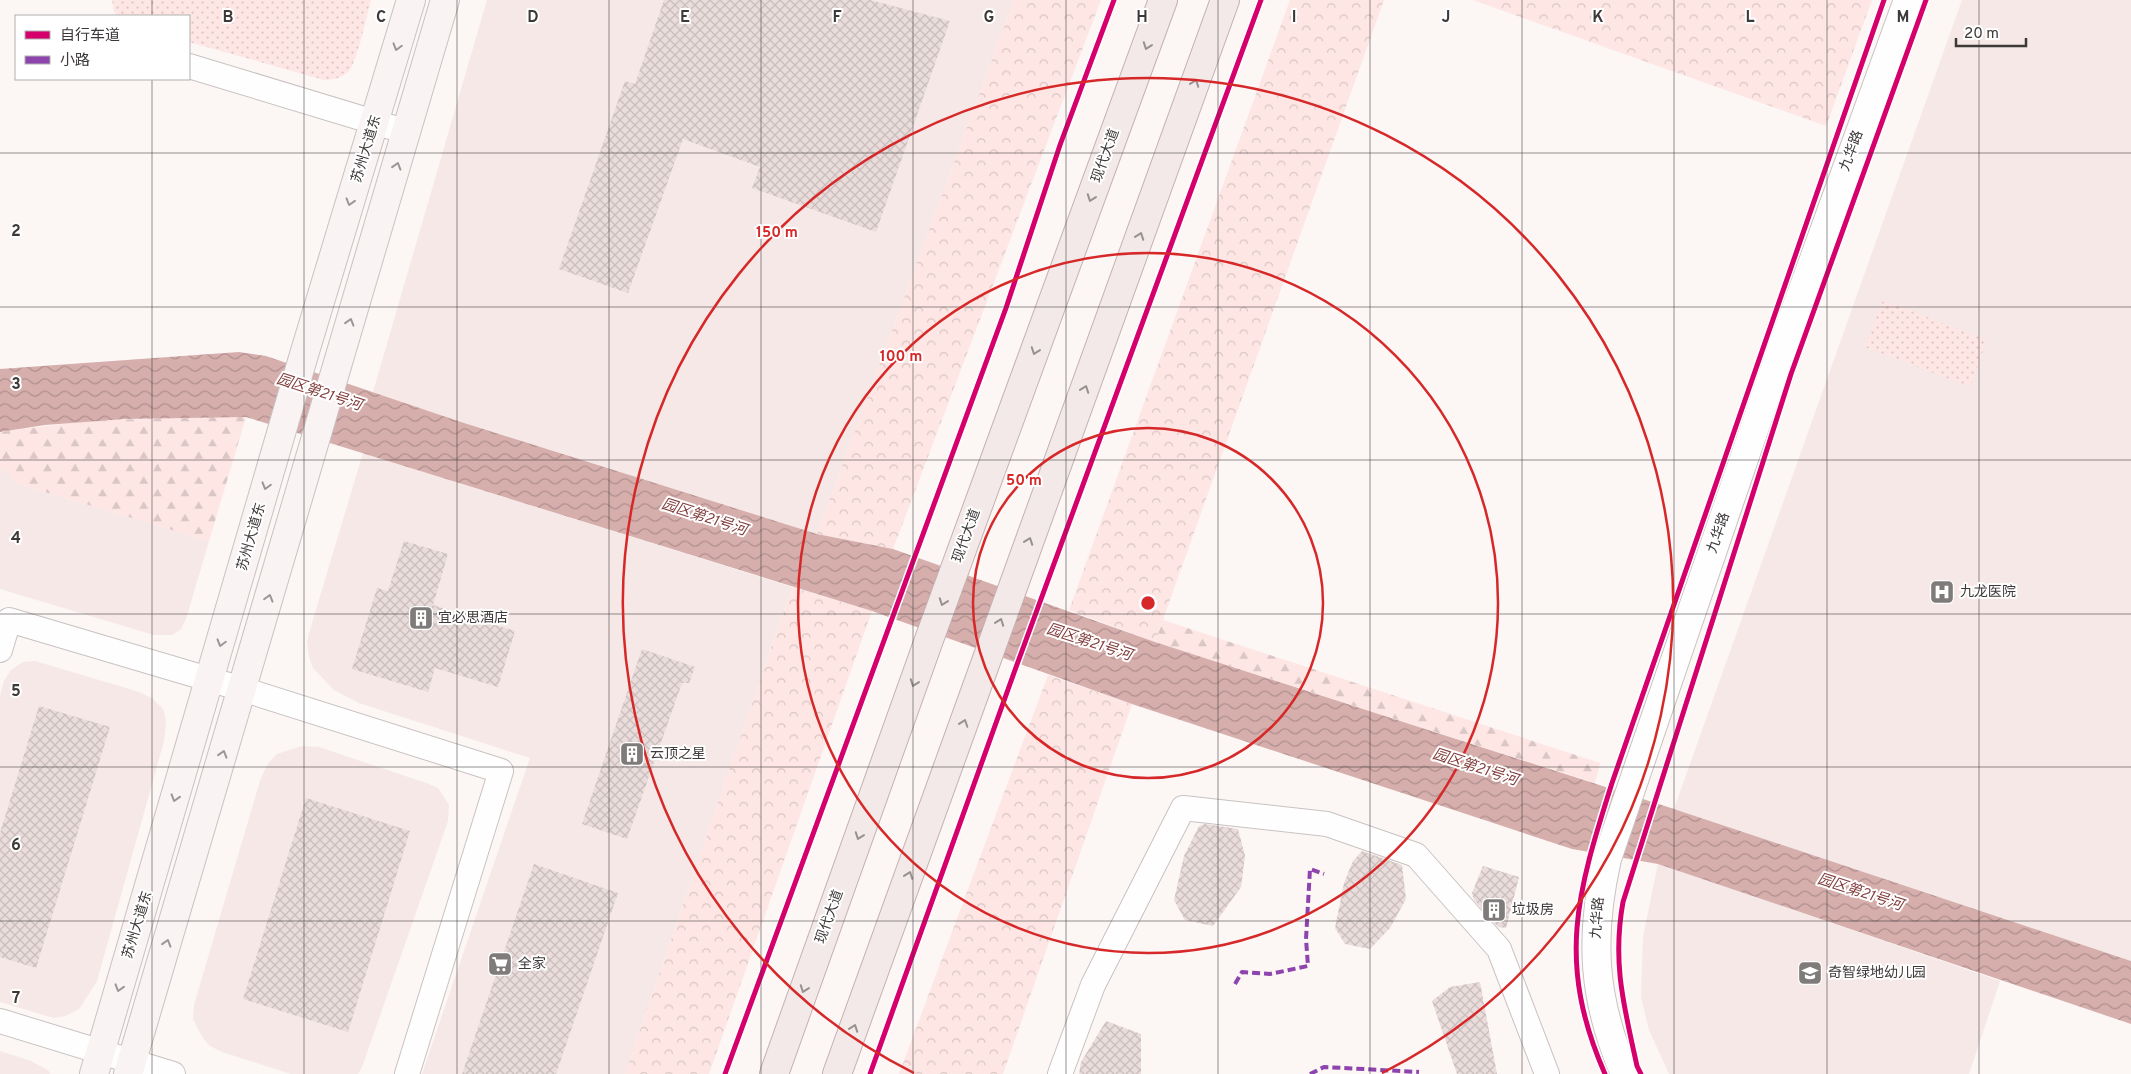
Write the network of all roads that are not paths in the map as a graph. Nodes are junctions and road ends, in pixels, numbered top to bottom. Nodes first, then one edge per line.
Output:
1 (411, 0) edge
2 (445, 0) edge
3 (1163, 0) edge
4 (1225, 0) edge
5 (1908, 0) edge
6 (190, 66) edge
7 (375, 123) junction
8 (406, 132) junction
9 (0, 650) edge
10 (210, 680) junction
11 (242, 689) junction
12 (0, 1021) edge
13 (97, 1063) edge
14 (130, 1068) edge
15 (173, 1074) edge
16 (407, 1074) edge
17 (774, 1074) edge
18 (837, 1074) edge
19 (1060, 1074) edge
20 (1547, 1074) edge
21 (1626, 1074) edge

1 -> 7 main road, 苏州大道东
2 - 8 main road
3 -> 17 main road, 现代大道
18 -> 4 main road
5 - 21 street, 九华路
6 - 7 street
7 - 8 street
7 -> 10 main road, 苏州大道东
11 -> 8 main road
9 - 10 street
10 - 11 street
10 -> 13 main road, 苏州大道东
14 -> 11 main road
11 - 16 street
12 - 13 street
13 - 14 street
14 - 15 street
19 - 20 street

